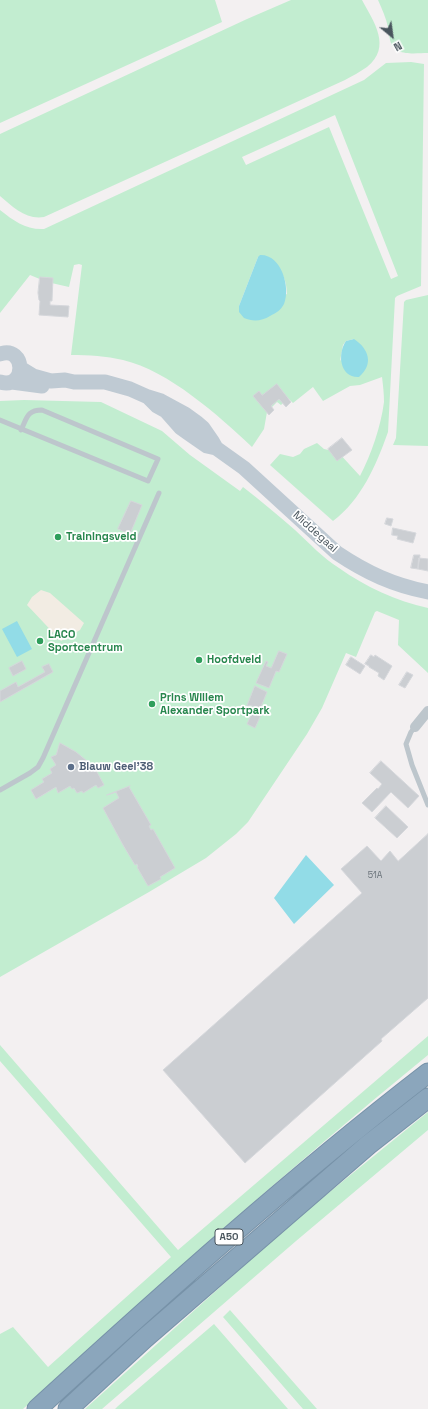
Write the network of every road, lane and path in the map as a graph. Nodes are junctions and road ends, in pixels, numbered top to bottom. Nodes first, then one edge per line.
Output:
1 (1, 353) edge
2 (20, 368) junction
3 (74, 382) junction
4 (4, 383) edge
5 (0, 420) edge
6 (22, 430) junction
7 (159, 493) dead end
8 (428, 592) edge
9 (428, 711) edge
10 (415, 727) joint
11 (0, 790) edge
12 (428, 806) edge
13 (428, 1073) edge
14 (428, 1098) edge
15 (37, 1409) edge
16 (68, 1409) edge

1 - 2 street
2 - 3 street, Middegaal
2 - 4 street
3 - 4 street, Middegaal
3 - 8 street, Middegaal
5 - 6 lane
6 - 6 lane
7 - 11 lane
9 - 10 street
10 - 12 lane
13 - 15 highway, A50
14 - 16 highway, A50

